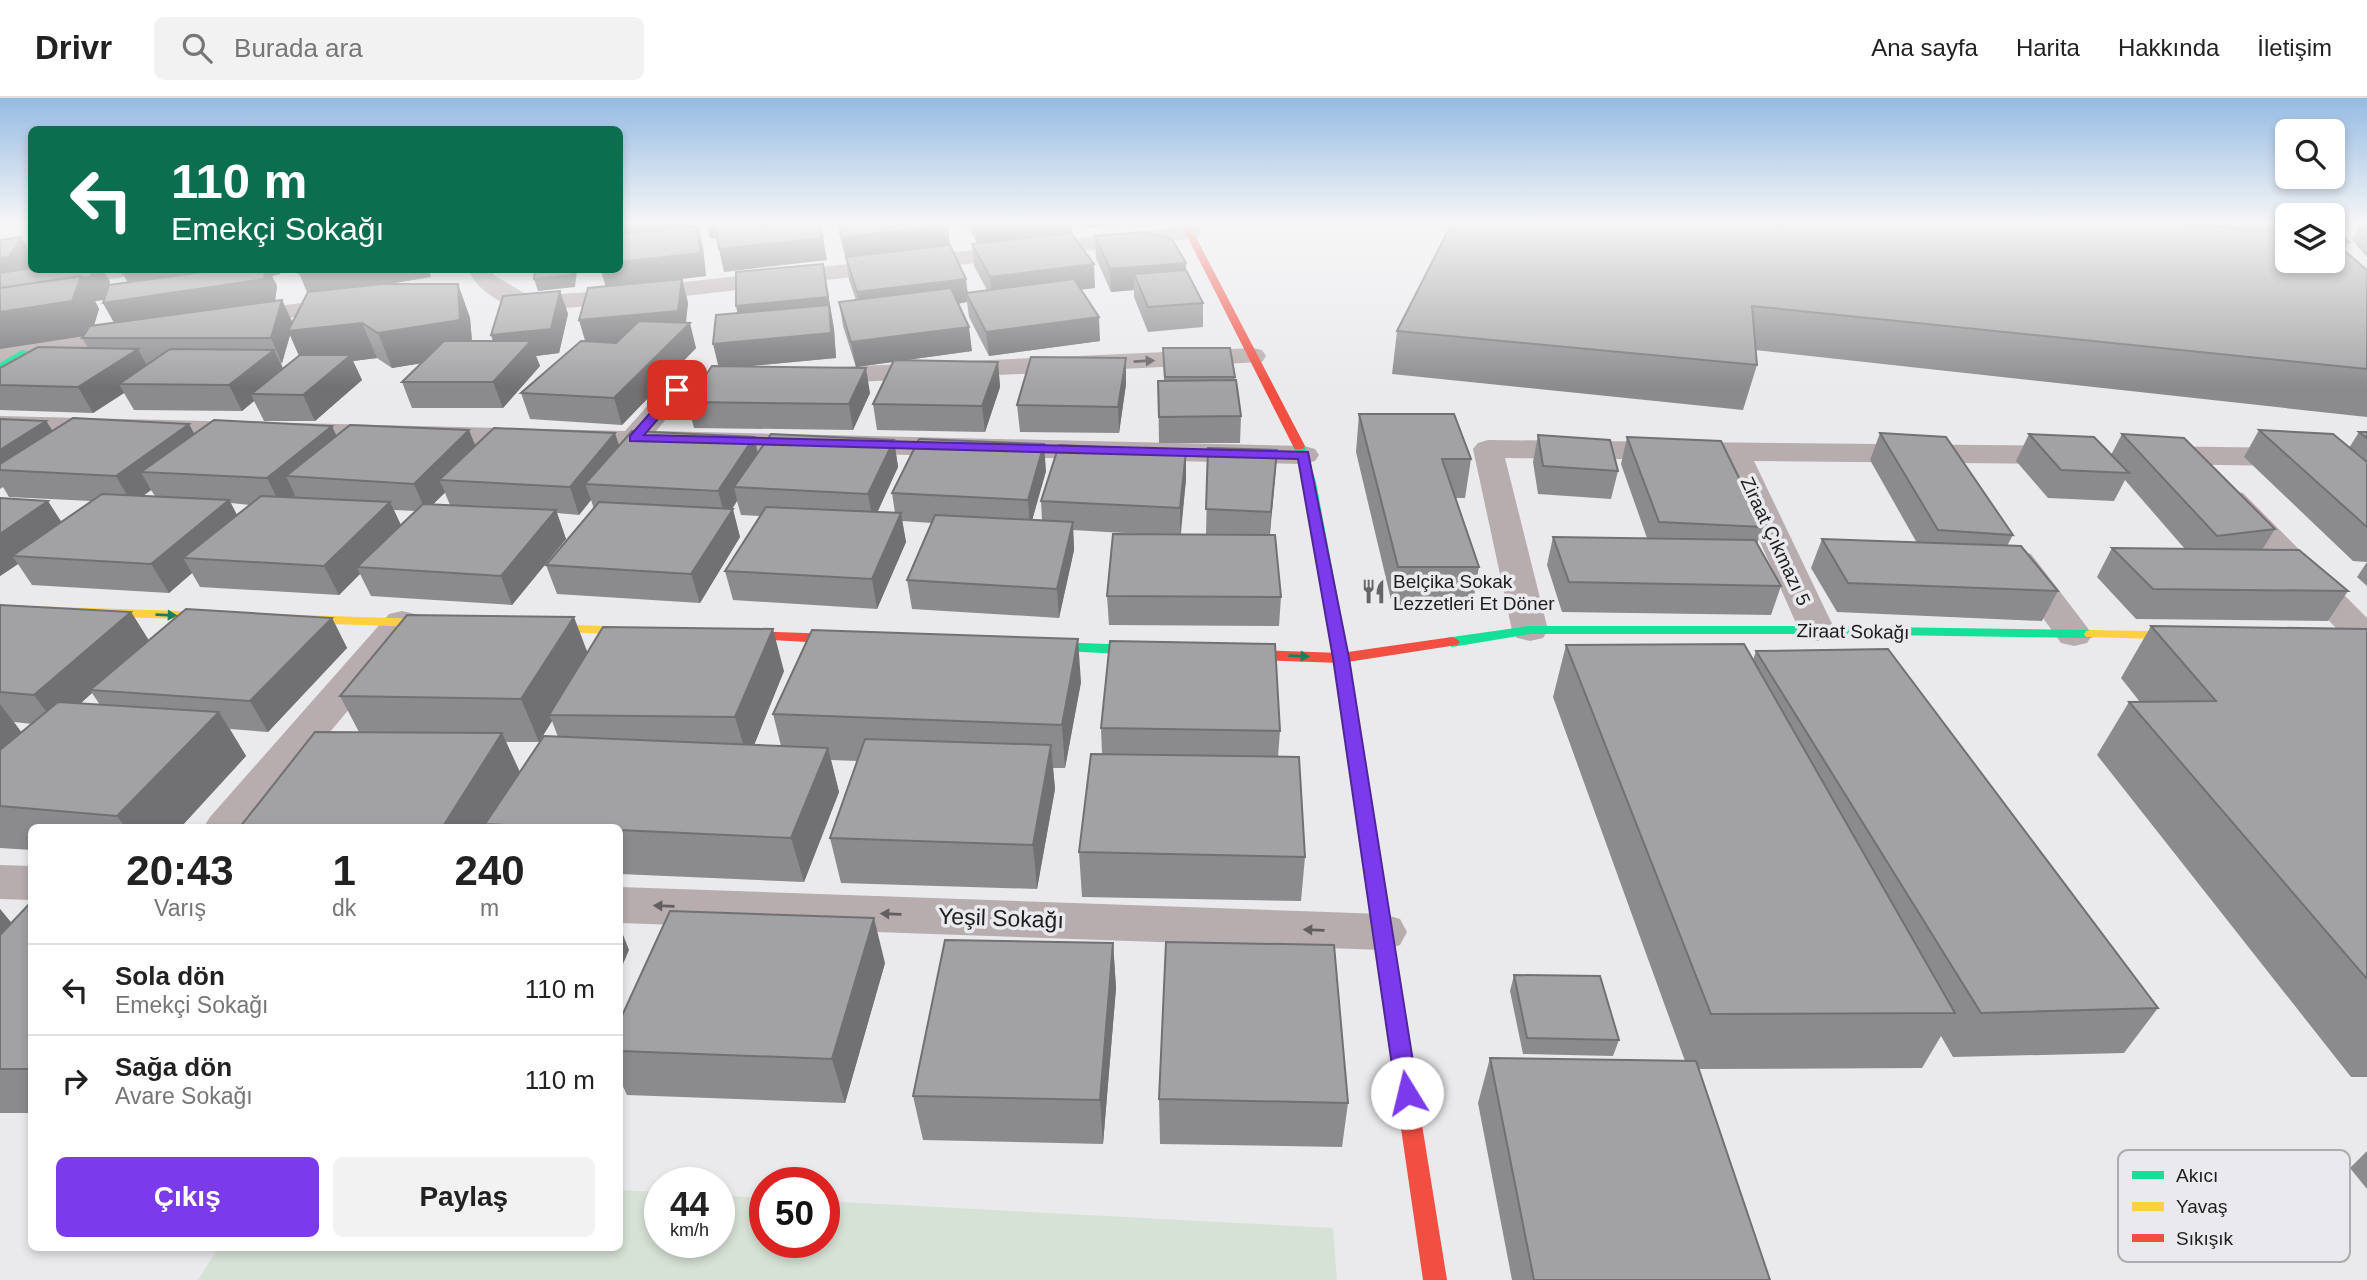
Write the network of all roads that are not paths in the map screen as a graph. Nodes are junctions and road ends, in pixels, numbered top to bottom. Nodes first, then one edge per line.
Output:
1 (75, 277) edge
2 (778, 277) edge
3 (1212, 277) edge
4 (489, 278) edge
5 (0, 288) edge
6 (461, 291) edge
7 (373, 301) edge
8 (209, 322) edge
9 (157, 331) edge
10 (26, 352) junction
11 (1253, 356) junction
12 (0, 357) edge
13 (0, 368) edge
14 (796, 377) edge
15 (769, 378) edge
16 (0, 425) edge
17 (634, 438) junction
18 (1735, 451) junction
19 (1937, 453) junction
20 (1304, 455) junction
21 (2189, 456) junction
22 (2367, 458) edge
23 (1962, 485) edge
24 (2002, 539) edge
25 (0, 609) edge
26 (402, 622) junction
27 (471, 625) edge
28 (513, 626) edge
29 (1530, 630) junction
30 (1817, 631) junction
31 (665, 632) edge
32 (706, 634) edge
33 (2074, 635) junction
34 (2213, 636) edge
35 (2357, 638) edge
36 (872, 640) edge
37 (1010, 645) edge
38 (1176, 652) edge
39 (1203, 653) edge
40 (1341, 658) junction
41 (228, 824) edge
42 (0, 882) edge
43 (28, 883) edge
44 (623, 905) edge
45 (1383, 932) junction
46 (1435, 1280) edge

1 - 5 street
2 - 4 street
3 - 11 street
4 - 6 street
7 - 8 street
9 - 10 street
10 - 12 street
10 - 13 street
14 -> 11 street
11 - 20 street
15 - 17 street
16 - 17 street
17 - 20 street
18 - 19 street
18 - 29 street
18 - 30 street, Ziraat Çıkmazı 5
19 - 21 street
19 - 23 street
20 - 40 street
21 - 22 street
21 - 35 street
24 - 33 street
25 -> 26 street
26 - 27 street
26 - 41 street
28 - 31 street
29 - 30 street, Ziraat Sokağı
29 - 40 street, Ziraat Sokağı
30 - 33 street, Ziraat Sokağı
32 - 36 street
33 - 34 street, Ziraat Sokağı
37 - 38 street
39 -> 40 street, Ziraat Sokağı
40 - 45 street
42 - 43 street
45 -> 44 street, Yeşil Sokağı
45 - 46 street

